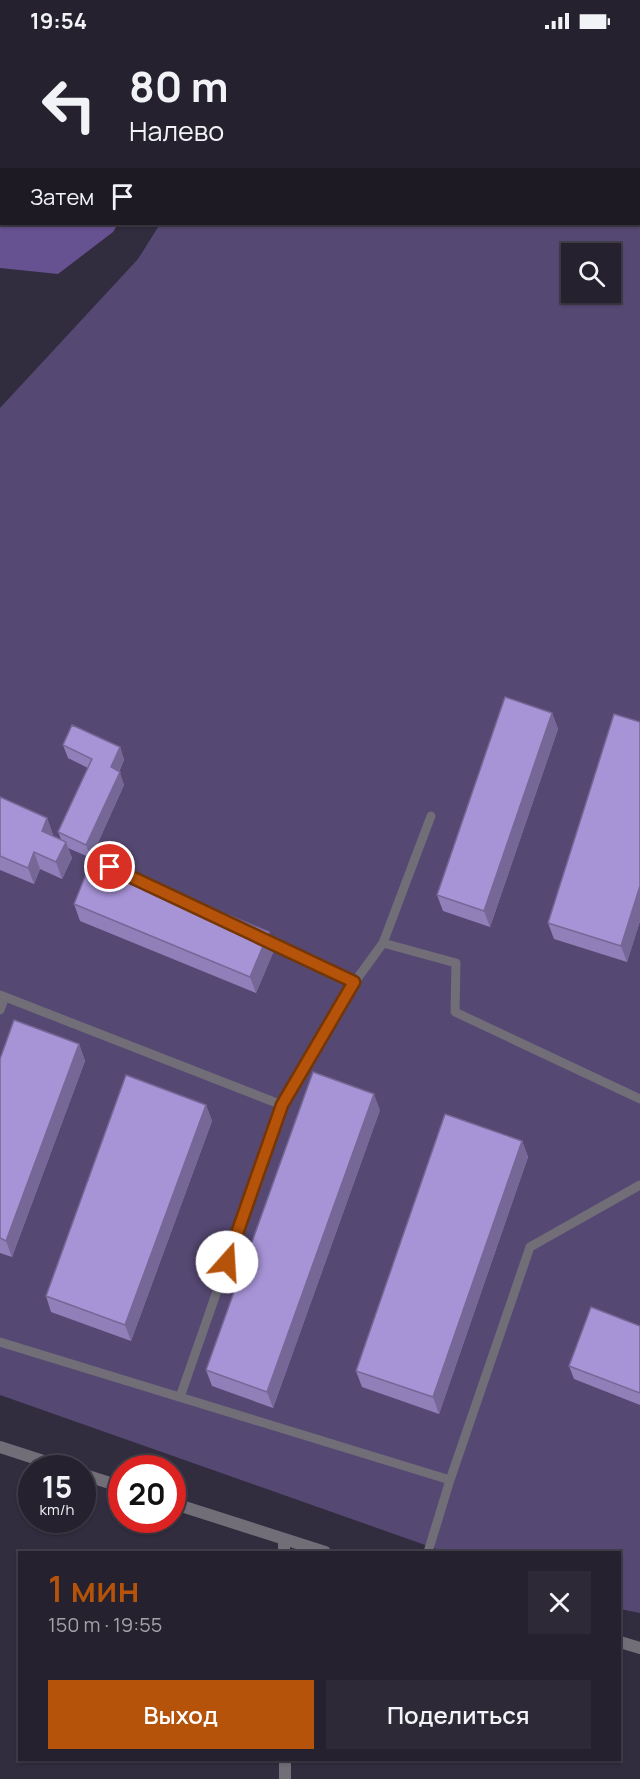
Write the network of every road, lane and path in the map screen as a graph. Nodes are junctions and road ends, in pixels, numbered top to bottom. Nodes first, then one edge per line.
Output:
1 (431, 816) dead end
2 (258, 937) edge
3 (383, 943) junction
4 (354, 982) junction
5 (2, 996) edge
6 (0, 1010) edge
7 (640, 1099) edge
8 (282, 1105) junction
9 (640, 1185) edge
10 (0, 1342) edge
11 (180, 1397) junction
12 (0, 1447) edge
13 (25, 1455) edge
14 (450, 1480) junction
15 (186, 1508) edge
16 (284, 1539) junction
17 (284, 1551) edge
18 (322, 1551) edge
19 (428, 1551) edge
20 (621, 1642) edge
21 (640, 1648) edge
22 (285, 1761) edge
23 (285, 1779) edge

1 - 3 lane
2 - 4 lane
3 - 4 lane
3 - 7 lane
4 - 8 lane
5 - 6 lane
5 - 8 lane
8 - 11 lane
9 - 14 lane
10 - 11 lane
11 - 14 lane
12 - 13 street
14 - 19 lane
15 - 16 street
16 - 17 street
16 - 18 street
20 - 21 street
22 - 23 street

